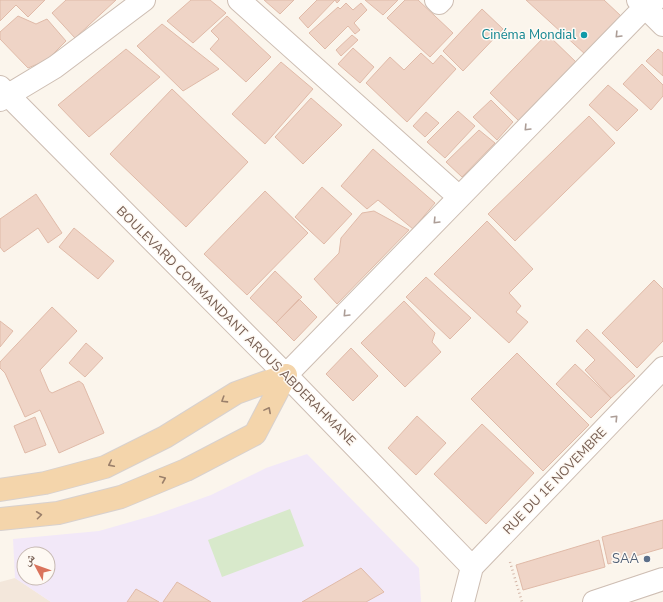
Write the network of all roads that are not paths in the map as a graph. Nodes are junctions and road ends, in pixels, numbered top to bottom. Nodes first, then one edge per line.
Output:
1 (144, 0) edge
2 (239, 0) edge
3 (646, 2) edge
4 (663, 25) edge
5 (3, 94) edge
6 (460, 198) junction
7 (663, 368) edge
8 (286, 375) junction
9 (0, 490) edge
10 (0, 520) edge
11 (472, 567) junction
12 (663, 579) edge
13 (463, 602) edge
14 (594, 602) edge

1 - 5 street
2 - 6 street
3 - 4 street
3 -> 6 street
5 - 8 street, BOULEVARD COMMANDANT AROUS ABDERAHMANE
6 -> 8 street
11 -> 7 street, RUE DU 1E NOVEMBRE
8 -> 9 main road
10 -> 8 main road
8 - 11 street, BOULEVARD COMMANDANT AROUS ABDERAHMANE
11 - 13 street, RUE DU 1E NOVEMBRE
12 - 14 street

